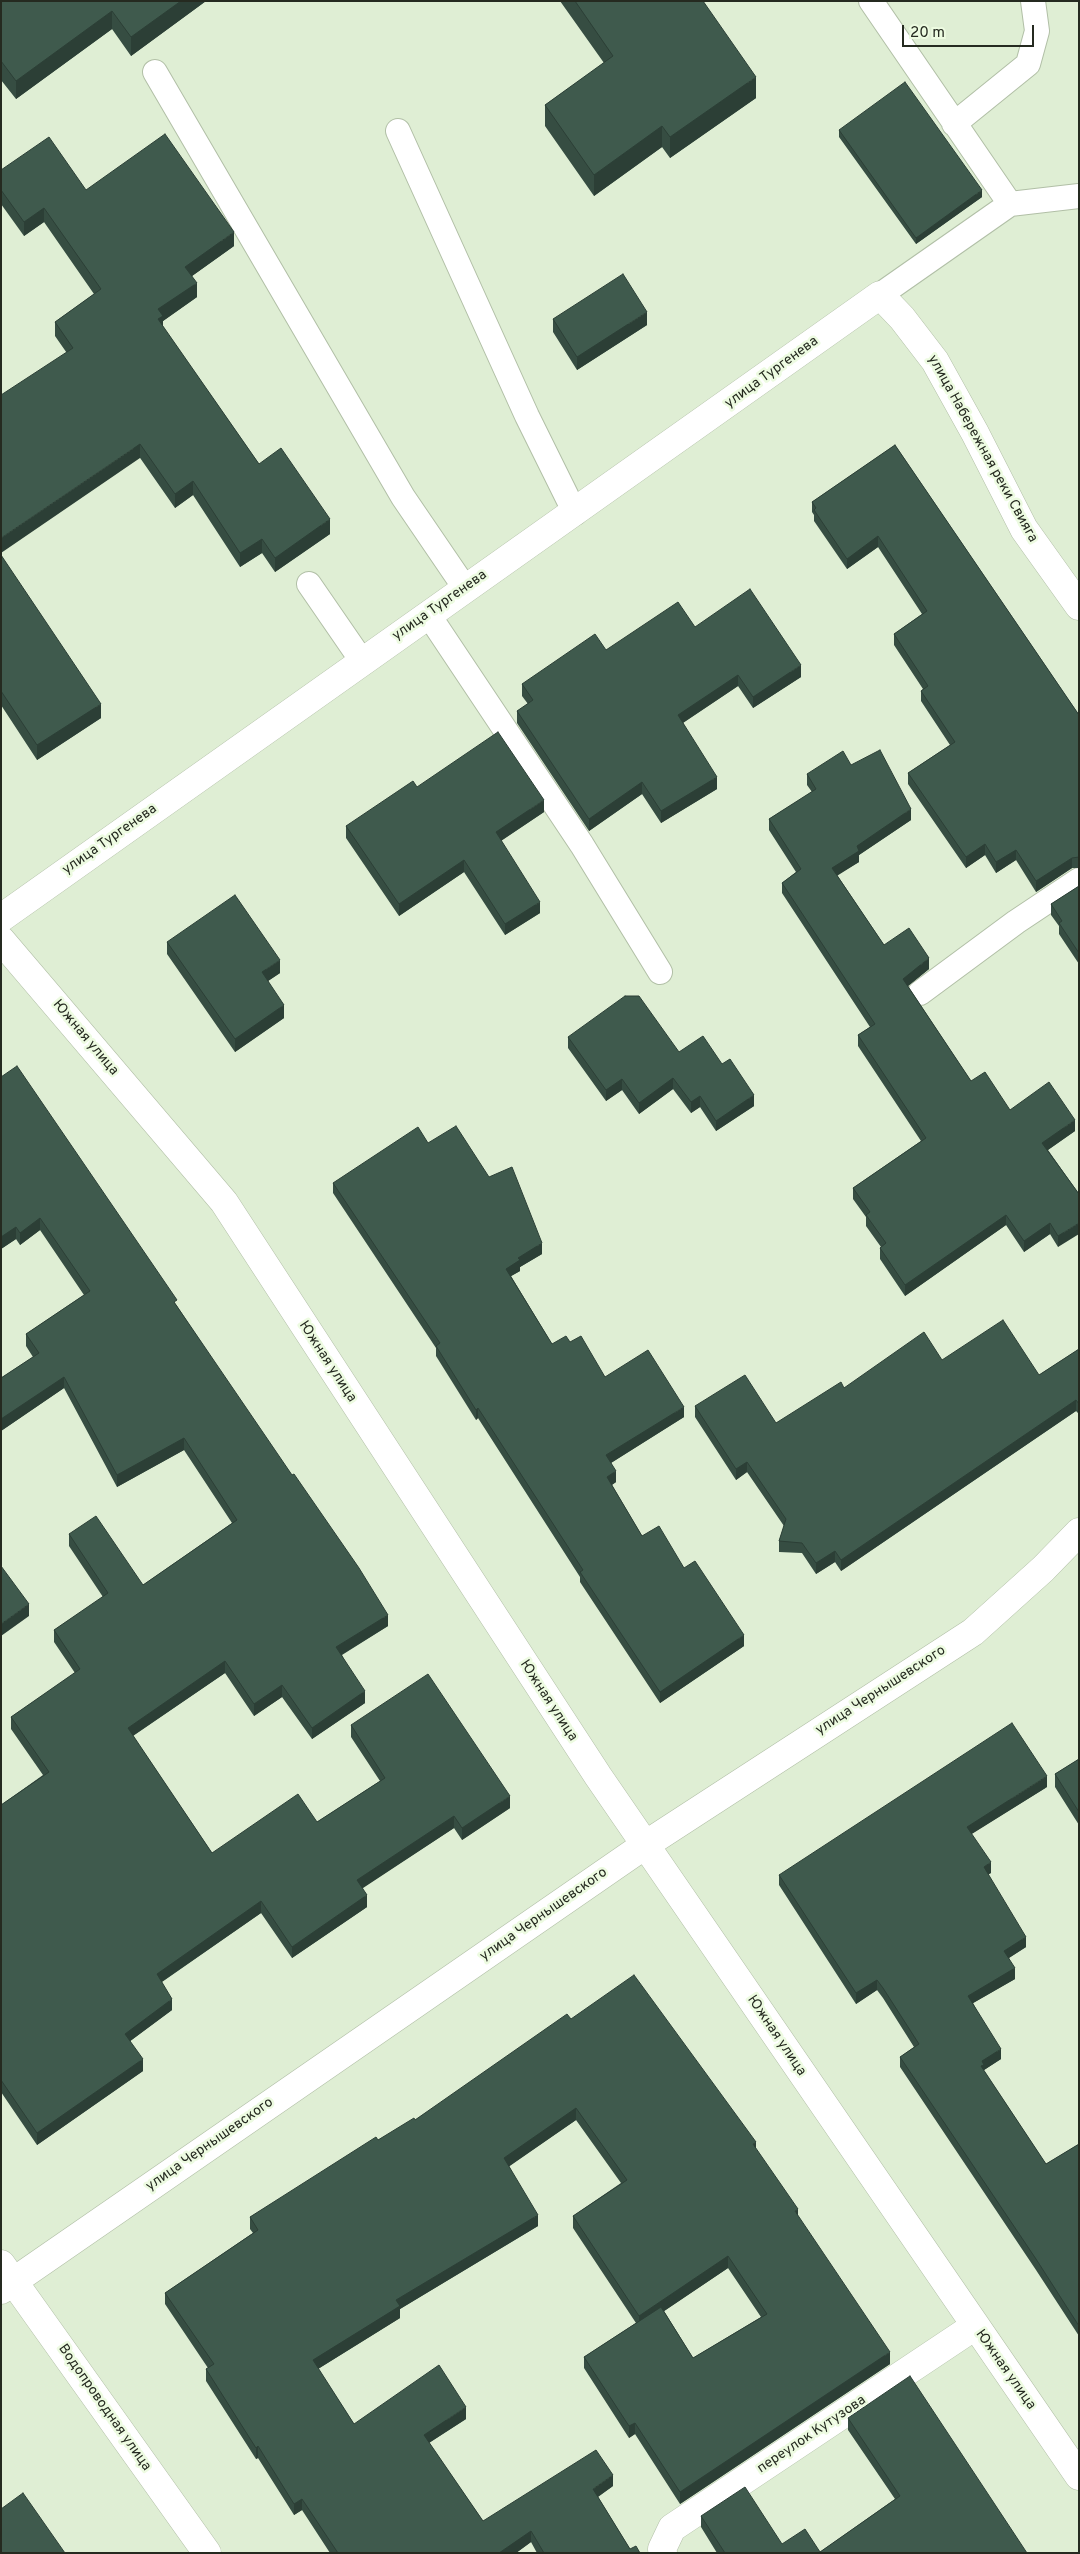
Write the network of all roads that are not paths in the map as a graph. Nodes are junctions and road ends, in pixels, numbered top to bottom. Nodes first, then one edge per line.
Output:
1 (871, 1) edge
2 (1033, 1) edge
3 (155, 72) dead end
4 (954, 124) junction
5 (398, 131) dead end
6 (1079, 196) edge
7 (1010, 204) junction
8 (880, 295) junction
9 (575, 513) junction
10 (310, 584) dead end
11 (465, 588) junction
12 (1079, 606) edge
13 (428, 614) junction
14 (362, 660) junction
15 (1079, 880) edge
16 (1, 918) edge
17 (1, 940) edge
18 (660, 972) dead end
19 (920, 993) dead end
20 (1079, 1532) edge
21 (645, 1845) junction
22 (5, 2278) edge
23 (975, 2326) junction
24 (1079, 2476) edge
25 (207, 2553) edge
26 (664, 2553) edge

1 - 4 lane
2 - 4 lane
3 - 11 lane
4 - 7 lane
5 - 9 lane
6 - 7 lane
7 - 8 lane
8 - 9 street, улица Тургенева
8 - 12 street, улица Набережная реки Свияга
9 - 11 street, улица Тургенева
10 - 14 lane
11 - 13 street, улица Тургенева
13 - 14 street, улица Тургенева
13 - 18 lane
14 - 16 street, улица Тургенева
15 - 19 lane
17 - 21 street, Южная улица
20 - 21 street, улица Чернышевского
21 - 22 street, улица Чернышевского
21 - 23 street, Южная улица
22 - 25 street, Водопроводная улица
23 - 24 street, Южная улица
23 - 26 street, переулок Кутузова

